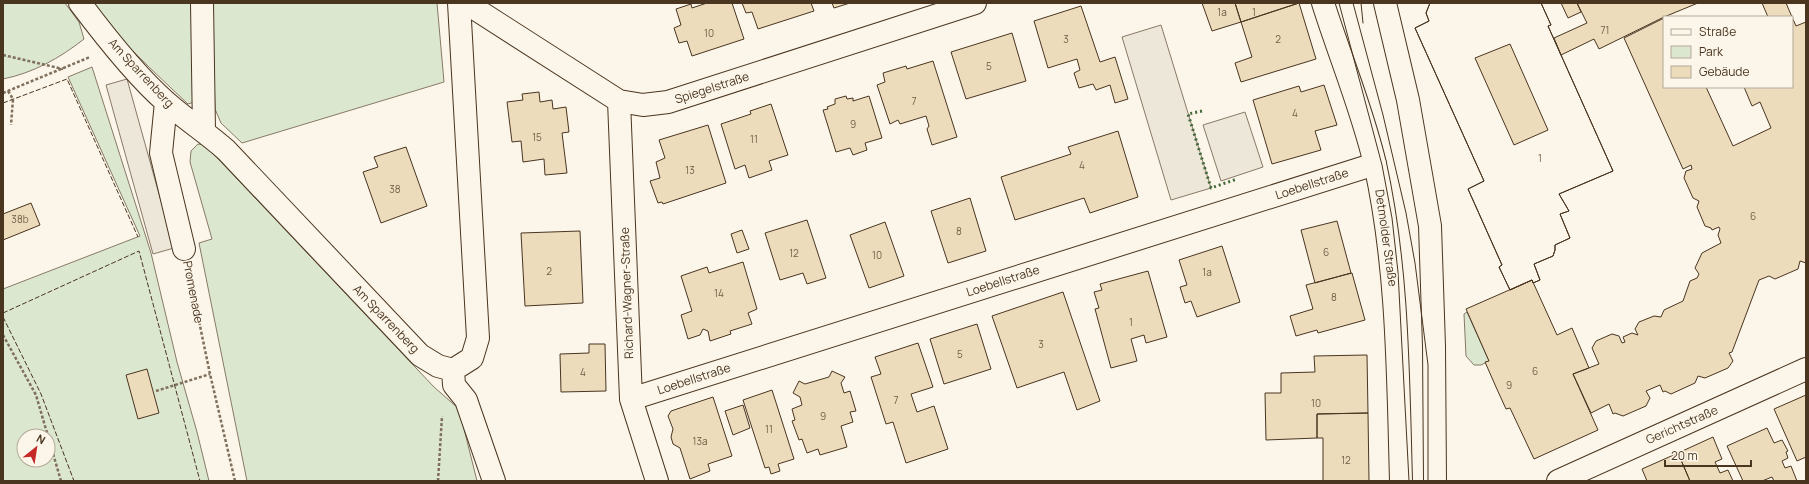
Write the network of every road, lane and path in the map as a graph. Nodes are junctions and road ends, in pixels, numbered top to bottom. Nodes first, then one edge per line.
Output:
1 (80, 3) edge
2 (202, 3) edge
3 (459, 3) edge
4 (466, 3) edge
5 (976, 3) edge
6 (1323, 3) edge
7 (1386, 3) edge
8 (1390, 3) edge
9 (1391, 32) junction
10 (3, 55) edge
11 (8, 91) junction
12 (3, 93) edge
13 (619, 101) junction
14 (166, 102) junction
15 (10, 125) dead end
16 (204, 131) junction
17 (1375, 164) junction
18 (184, 249) joint
19 (3, 335) edge
20 (1806, 369) edge
21 (210, 374) junction
22 (454, 378) junction
23 (156, 391) dead end
24 (631, 399) junction
25 (61, 481) edge
26 (235, 481) edge
27 (438, 481) edge
28 (494, 481) edge
29 (657, 481) edge
30 (1401, 481) edge
31 (1435, 481) edge
32 (1558, 481) edge

1 - 14 street, Am Sparrenberg
2 - 16 street
3 - 22 street
4 - 13 street, Spiegelstraße
5 - 13 street, Spiegelstraße
6 - 17 street, Detmolder Straße
7 - 9 street
8 - 9 street
9 - 31 street
10 - 11 path
11 - 12 path
11 - 15 path
13 - 24 street, Richard-Wagner-Straße
14 - 16 street, Am Sparrenberg
14 - 18 street, Promenade
16 - 22 street, Am Sparrenberg
17 - 24 street, Loebellstraße
17 - 30 street, Detmolder Straße
18 - 21 path, Promenade
19 - 25 path
20 - 32 street, Gerichtstraße
21 - 23 path
21 - 26 path, Promenade
22 - 27 path
22 - 28 street
24 - 29 street, Richard-Wagner-Straße

